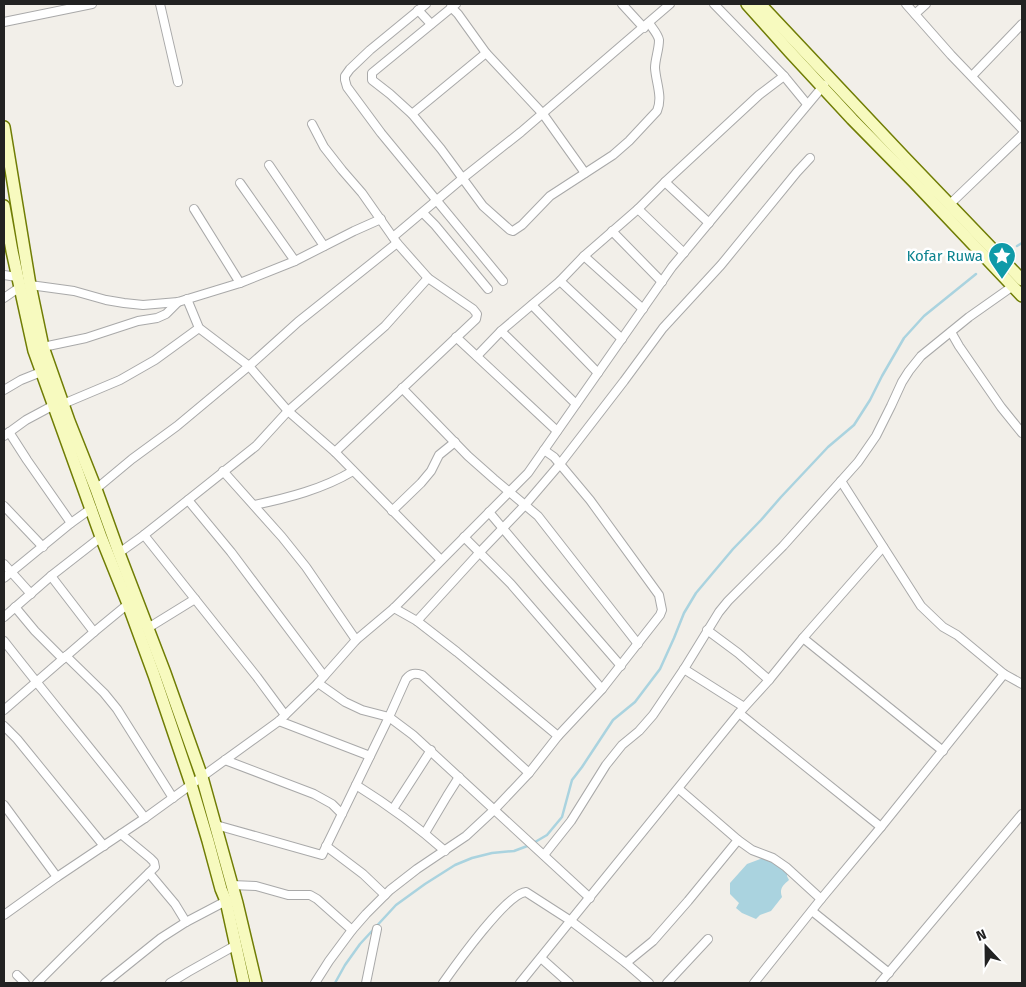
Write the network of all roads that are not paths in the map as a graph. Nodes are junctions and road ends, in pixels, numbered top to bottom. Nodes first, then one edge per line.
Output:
1 (88, 4) edge
2 (160, 4) edge
3 (426, 4) edge
4 (622, 4) edge
5 (670, 4) edge
6 (714, 4) edge
7 (746, 4) edge
8 (760, 4) edge
9 (906, 4) edge
10 (926, 4) edge
11 (453, 5) edge
12 (418, 10) junction
13 (915, 14) junction
14 (4, 22) edge
15 (432, 24) junction
16 (1022, 24) edge
17 (646, 25) junction
18 (486, 53) junction
19 (784, 76) junction
20 (972, 76) junction
21 (178, 82) dead end
22 (826, 82) junction
23 (807, 104) junction
24 (412, 114) junction
25 (543, 114) junction
26 (312, 124) dead end
27 (4, 127) edge
28 (1022, 129) edge
29 (1022, 135) edge
30 (810, 158) dead end
31 (269, 165) dead end
32 (584, 173) junction
33 (463, 178) junction
34 (665, 182) junction
35 (240, 183) dead end
36 (437, 200) junction
37 (950, 204) junction
38 (4, 206) edge
39 (638, 208) junction
40 (194, 209) dead end
41 (423, 213) junction
42 (381, 219) junction
43 (5, 220) edge
44 (709, 223) junction
45 (612, 231) junction
46 (395, 240) junction
47 (324, 246) junction
48 (684, 253) junction
49 (584, 256) junction
50 (295, 261) junction
51 (4, 275) edge
52 (428, 278) junction
53 (560, 280) junction
54 (503, 281) dead end
55 (662, 282) junction
56 (22, 283) junction
57 (240, 283) junction
58 (1018, 283) edge
59 (488, 289) dead end
60 (1022, 296) edge
61 (4, 298) edge
62 (187, 299) junction
63 (178, 302) junction
64 (136, 304) junction
65 (532, 305) junction
66 (643, 309) junction
67 (138, 321) junction
68 (200, 328) junction
69 (501, 331) junction
70 (951, 332) junction
71 (456, 337) junction
72 (622, 339) junction
73 (43, 348) junction
74 (476, 356) junction
75 (249, 366) junction
76 (41, 372) junction
77 (598, 373) junction
78 (402, 388) junction
79 (4, 390) edge
80 (58, 404) junction
81 (576, 404) junction
82 (288, 410) junction
83 (557, 431) junction
84 (1022, 433) edge
85 (6, 434) edge
86 (455, 442) junction
87 (544, 450) junction
88 (335, 452) junction
89 (560, 464) junction
90 (353, 470) junction
91 (223, 472) junction
92 (841, 481) junction
93 (96, 488) junction
94 (509, 492) junction
95 (188, 500) junction
96 (254, 505) junction
97 (525, 505) junction
98 (4, 506) edge
99 (92, 508) junction
100 (392, 511) junction
101 (489, 512) junction
102 (71, 523) junction
103 (503, 528) junction
104 (144, 535) junction
105 (101, 537) junction
106 (464, 537) junction
107 (43, 547) junction
108 (883, 547) junction
109 (480, 552) junction
110 (118, 553) junction
111 (441, 560) junction
112 (4, 564) edge
113 (11, 572) junction
114 (51, 576) junction
115 (4, 578) edge
116 (31, 594) junction
117 (196, 599) junction
118 (128, 604) junction
119 (15, 607) junction
120 (394, 608) junction
121 (4, 617) edge
122 (417, 621) junction
123 (148, 628) junction
124 (707, 630) junction
125 (94, 632) junction
126 (803, 638) junction
127 (356, 640) junction
128 (4, 641) edge
129 (638, 644) junction
130 (64, 657) junction
131 (621, 666) junction
132 (684, 669) junction
133 (1004, 674) junction
134 (324, 676) junction
135 (769, 680) junction
136 (1021, 681) edge
137 (36, 682) junction
138 (318, 683) junction
139 (602, 689) junction
140 (4, 710) edge
141 (742, 710) junction
142 (282, 718) junction
143 (389, 718) junction
144 (4, 726) edge
145 (558, 736) junction
146 (431, 750) junction
147 (943, 751) junction
148 (370, 756) junction
149 (225, 760) junction
150 (528, 773) junction
151 (202, 777) junction
152 (459, 777) junction
153 (191, 784) junction
154 (356, 785) junction
155 (678, 789) junction
156 (173, 798) junction
157 (4, 805) edge
158 (393, 809) junction
159 (494, 810) junction
160 (342, 814) junction
161 (1022, 814) edge
162 (145, 818) junction
163 (216, 825) junction
164 (881, 828) junction
165 (425, 833) junction
166 (121, 834) junction
167 (738, 840) junction
168 (104, 846) junction
169 (326, 846) junction
170 (445, 851) junction
171 (544, 855) junction
172 (150, 873) junction
173 (57, 877) junction
174 (232, 884) junction
175 (385, 895) junction
176 (590, 898) junction
177 (821, 899) junction
178 (226, 901) junction
179 (812, 911) junction
180 (4, 915) edge
181 (571, 921) junction
182 (186, 922) junction
183 (377, 929) dead end
184 (352, 930) junction
185 (708, 939) dead end
186 (236, 945) junction
187 (541, 958) junction
188 (626, 963) junction
189 (889, 973) junction
190 (17, 975) dead end
191 (25, 983) edge
192 (37, 983) edge
193 (105, 983) edge
194 (170, 983) edge
195 (244, 983) edge
196 (256, 983) edge
197 (315, 983) edge
198 (366, 983) edge
199 (443, 983) edge
200 (520, 983) edge
201 (569, 983) edge
202 (649, 983) edge
203 (667, 983) edge
204 (754, 983) edge
205 (880, 983) edge

1 - 14 street
2 - 21 street
3 - 12 street
4 - 17 street
5 - 17 street
6 - 19 street
7 - 22 main road
8 - 22 main road
9 - 13 street
10 - 13 street
11 - 15 street
11 - 18 street
12 - 15 street
12 - 36 street
13 - 20 street
15 - 24 street
16 - 20 street
17 - 25 street
17 - 32 street
18 - 24 street
18 - 25 street
19 - 23 street
19 - 34 street
20 - 28 street
22 - 23 street
22 - 37 main road
22 - 58 main road
23 - 44 street
24 - 33 street
25 - 32 street
25 - 33 street
26 - 42 street
27 - 56 main road
29 - 37 street
30 - 89 street
31 - 47 street
32 - 33 street
33 - 36 street
34 - 39 street
34 - 44 street
35 - 50 street
36 - 41 street
36 - 54 street
37 - 58 main road
38 - 43 main road
39 - 45 street
39 - 48 street
40 - 57 street
41 - 46 street
41 - 59 street
42 - 46 street
42 - 47 street
43 - 56 main road
44 - 48 street
45 - 49 street
45 - 55 street
46 - 52 street
46 - 75 street
47 - 50 street
48 - 55 street
49 - 53 street
49 - 66 street
50 - 57 street
51 - 56 street
52 - 71 street
52 - 82 street
53 - 65 street
53 - 72 street
55 - 66 street
56 - 61 street
56 - 64 street
56 - 73 main road
56 - 76 main road
57 - 62 street
58 - 60 main road
58 - 70 street
62 - 63 street
62 - 68 street
63 - 64 street
63 - 67 street
64 - 67 street
65 - 69 street
65 - 77 street
66 - 72 street
67 - 73 street
68 - 75 street
68 - 80 street
69 - 74 street
69 - 81 street
70 - 84 street
70 - 92 street
71 - 74 street
71 - 78 street
72 - 77 street
73 - 80 main road
74 - 83 street
75 - 82 street
75 - 93 street
76 - 79 street
76 - 80 main road
77 - 81 street
78 - 86 street
78 - 88 street
80 - 85 street
80 - 93 main road
80 - 99 main road
81 - 83 street
82 - 88 street
82 - 91 street
83 - 87 street
85 - 102 street
86 - 94 street
86 - 100 street
87 - 89 street
87 - 94 street
88 - 90 street
89 - 97 street
89 - 129 street
90 - 96 street
90 - 100 street
91 - 95 street
91 - 96 street
92 - 108 street
92 - 124 street
93 - 110 main road
94 - 97 street
94 - 101 street
95 - 104 street
95 - 134 street
96 - 127 street
97 - 103 street
97 - 129 street
98 - 107 street
99 - 102 street
99 - 105 main road
100 - 111 street
101 - 103 street
101 - 106 street
102 - 107 street
103 - 109 street
103 - 131 street
104 - 110 street
104 - 117 street
105 - 114 street
105 - 118 main road
106 - 109 street
106 - 111 street
107 - 113 street
108 - 126 street
108 - 133 street
109 - 122 street
109 - 139 street
110 - 123 main road
111 - 120 street
112 - 113 street
113 - 115 street
113 - 116 street
114 - 116 street
114 - 125 street
116 - 119 street
117 - 123 street
117 - 142 street
118 - 125 street
118 - 153 main road
119 - 121 street
119 - 130 street
120 - 122 street
120 - 127 street
122 - 145 street
123 - 151 main road
124 - 132 street
124 - 135 street
125 - 130 street
126 - 135 street
126 - 147 street
127 - 134 street
128 - 137 street
129 - 131 street
130 - 137 street
130 - 156 street
131 - 139 street
132 - 141 street
132 - 171 street
133 - 136 street
133 - 147 street
134 - 138 street
135 - 141 street
137 - 140 street
137 - 162 street
138 - 142 street
138 - 143 street
139 - 145 street
141 - 155 street
141 - 164 street
142 - 148 street
142 - 149 street
143 - 146 street
143 - 148 street
143 - 150 street
144 - 168 street
145 - 150 street
146 - 152 street
146 - 158 street
147 - 164 street
148 - 154 street
149 - 151 street
149 - 160 street
150 - 159 street
151 - 153 street
151 - 163 main road
152 - 159 street
152 - 165 street
153 - 156 street
153 - 178 main road
154 - 158 street
154 - 160 street
155 - 167 street
155 - 176 street
156 - 162 street
157 - 173 street
158 - 165 street
159 - 170 street
159 - 171 street
160 - 169 street
161 - 189 street
162 - 166 street
163 - 169 street
163 - 174 main road
164 - 177 street
165 - 170 street
166 - 168 street
166 - 172 street
167 - 177 street
167 - 188 street
168 - 173 street
169 - 175 street
170 - 175 street
171 - 176 street
172 - 182 street
172 - 192 street
173 - 180 street
174 - 184 street
174 - 196 main road
175 - 184 street
176 - 181 street
177 - 179 street
178 - 182 street
178 - 186 main road
179 - 189 street
179 - 204 street
181 - 187 street
181 - 188 street
181 - 199 street
182 - 193 street
183 - 198 street
184 - 197 street
185 - 203 street
186 - 194 street
186 - 195 main road
187 - 200 street
187 - 201 street
188 - 202 street
189 - 205 street
190 - 191 street

